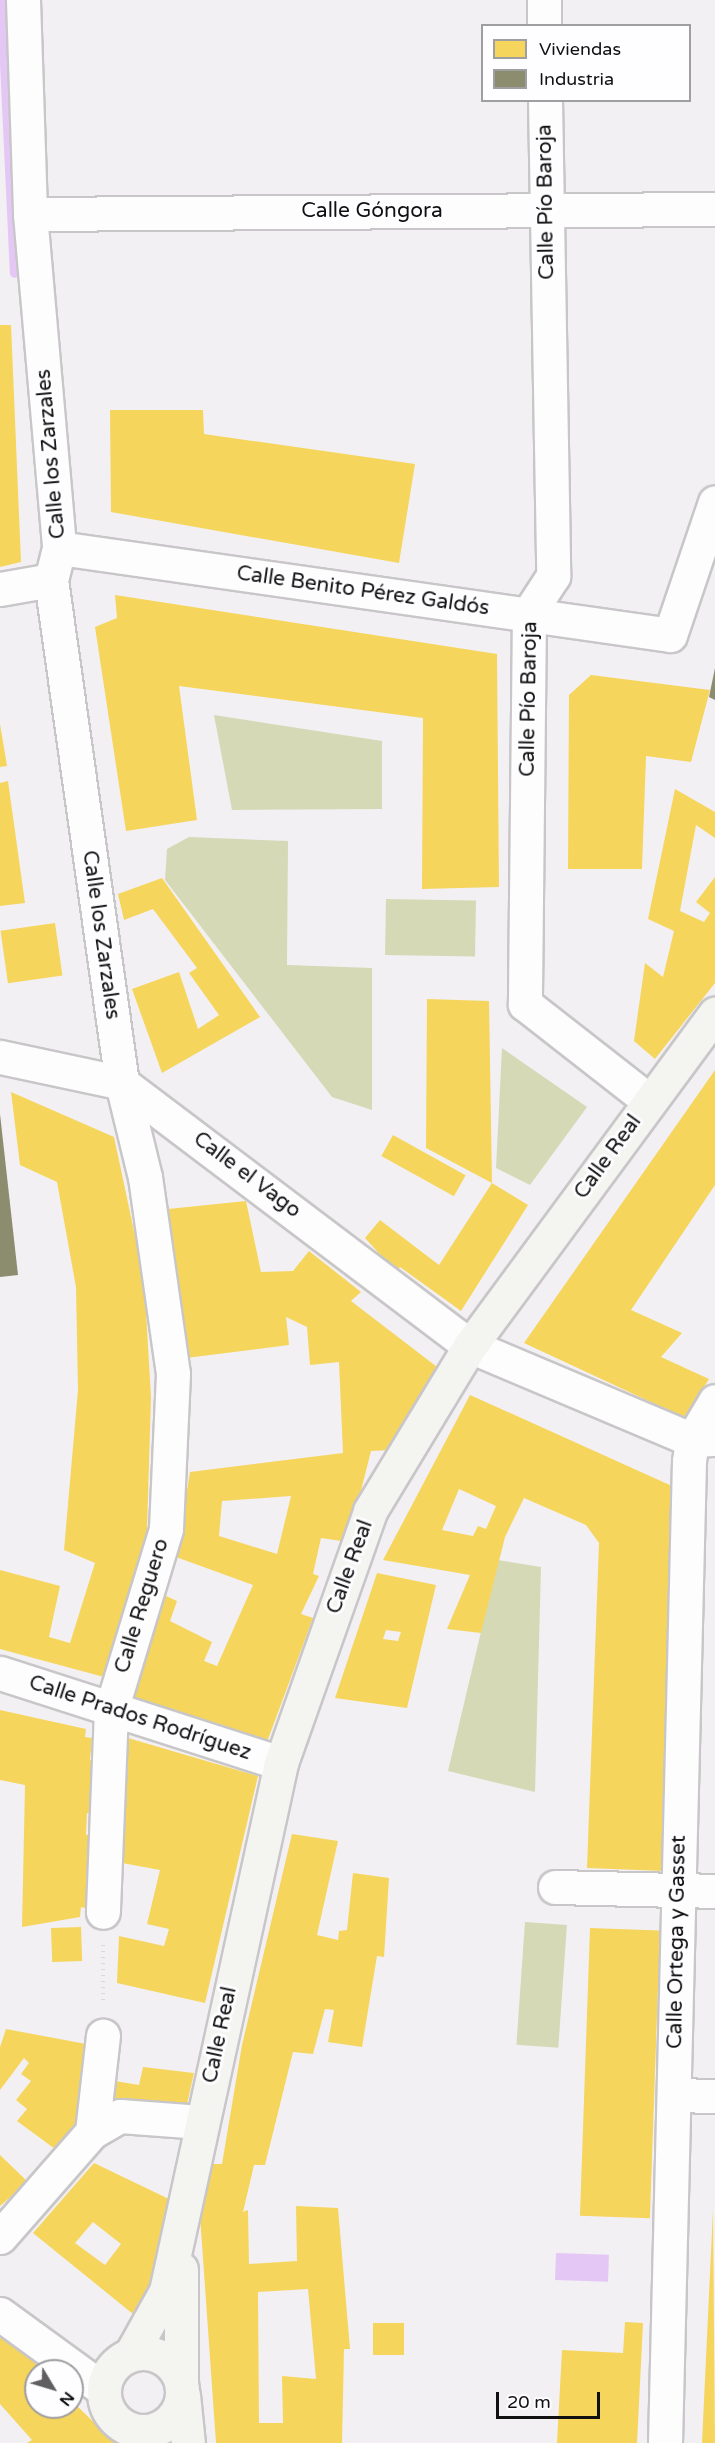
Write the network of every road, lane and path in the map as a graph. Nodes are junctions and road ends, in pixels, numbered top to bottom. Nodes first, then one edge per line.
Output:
1 (23, 0) edge
2 (544, 0) edge
3 (544, 24) edge
4 (544, 102) edge
5 (715, 209) edge
6 (545, 210) junction
7 (30, 214) junction
8 (715, 502) edge
9 (59, 548) junction
10 (51, 580) junction
11 (0, 589) edge
12 (529, 613) junction
13 (715, 1014) edge
14 (0, 1058) edge
15 (123, 1083) junction
16 (649, 1101) junction
17 (470, 1346) junction
18 (715, 1401) edge
19 (704, 1440) edge
20 (0, 1673) edge
21 (111, 1710) junction
22 (281, 1763) junction
23 (555, 1887) dead end
24 (678, 1890) junction
25 (715, 1891) edge
26 (103, 1912) joint
27 (103, 2036) joint
28 (674, 2095) junction
29 (715, 2096) edge
30 (201, 2122) junction
31 (92, 2132) junction
32 (183, 2210) junction
33 (0, 2237) edge
34 (0, 2314) edge
35 (131, 2354) junction
36 (182, 2388) junction
37 (103, 2389) junction
38 (149, 2437) edge
39 (188, 2443) edge
40 (665, 2443) edge

1 - 7 street, Calle los Zarzales
2 - 3 street
4 - 6 street, Calle Pío Baroja
5 - 6 street, Calle Góngora
6 - 7 street, Calle Góngora
6 - 12 street, Calle Pío Baroja
7 - 9 street, Calle los Zarzales
8 - 12 street, Calle Benito Pérez Galdós
9 - 10 street, Calle los Zarzales
9 - 12 street, Calle Benito Pérez Galdós
10 - 11 street
10 - 15 street, Calle los Zarzales
12 - 16 street, Calle Pío Baroja
13 - 16 street, Calle Real
14 - 15 street, Calle el Vago
15 - 17 street, Calle el Vago
15 - 21 street, Calle Reguero
16 - 17 street, Calle Real
17 - 19 street, Calle el Vago
17 - 22 street, Calle Real
18 - 19 street
19 - 24 street, Calle Ortega y Gasset
20 - 21 street, Calle Prados Rodríguez
21 - 22 street, Calle Prados Rodríguez
21 - 26 street, Calle Reguero
22 - 30 street, Calle Real
23 - 24 street
24 - 25 street
24 - 28 street, Calle Ortega y Gasset
26 - 27 path
27 - 31 street
28 - 29 street
28 - 40 street, Calle Ortega y Gasset
30 - 31 street
30 - 32 street, Calle Real
31 - 33 street
32 - 35 street, Calle Real
32 - 36 street, Calle Real
34 - 37 street
35 - 36 street
35 - 37 street
36 - 38 street
36 - 39 street, Calle Real
37 - 38 street

